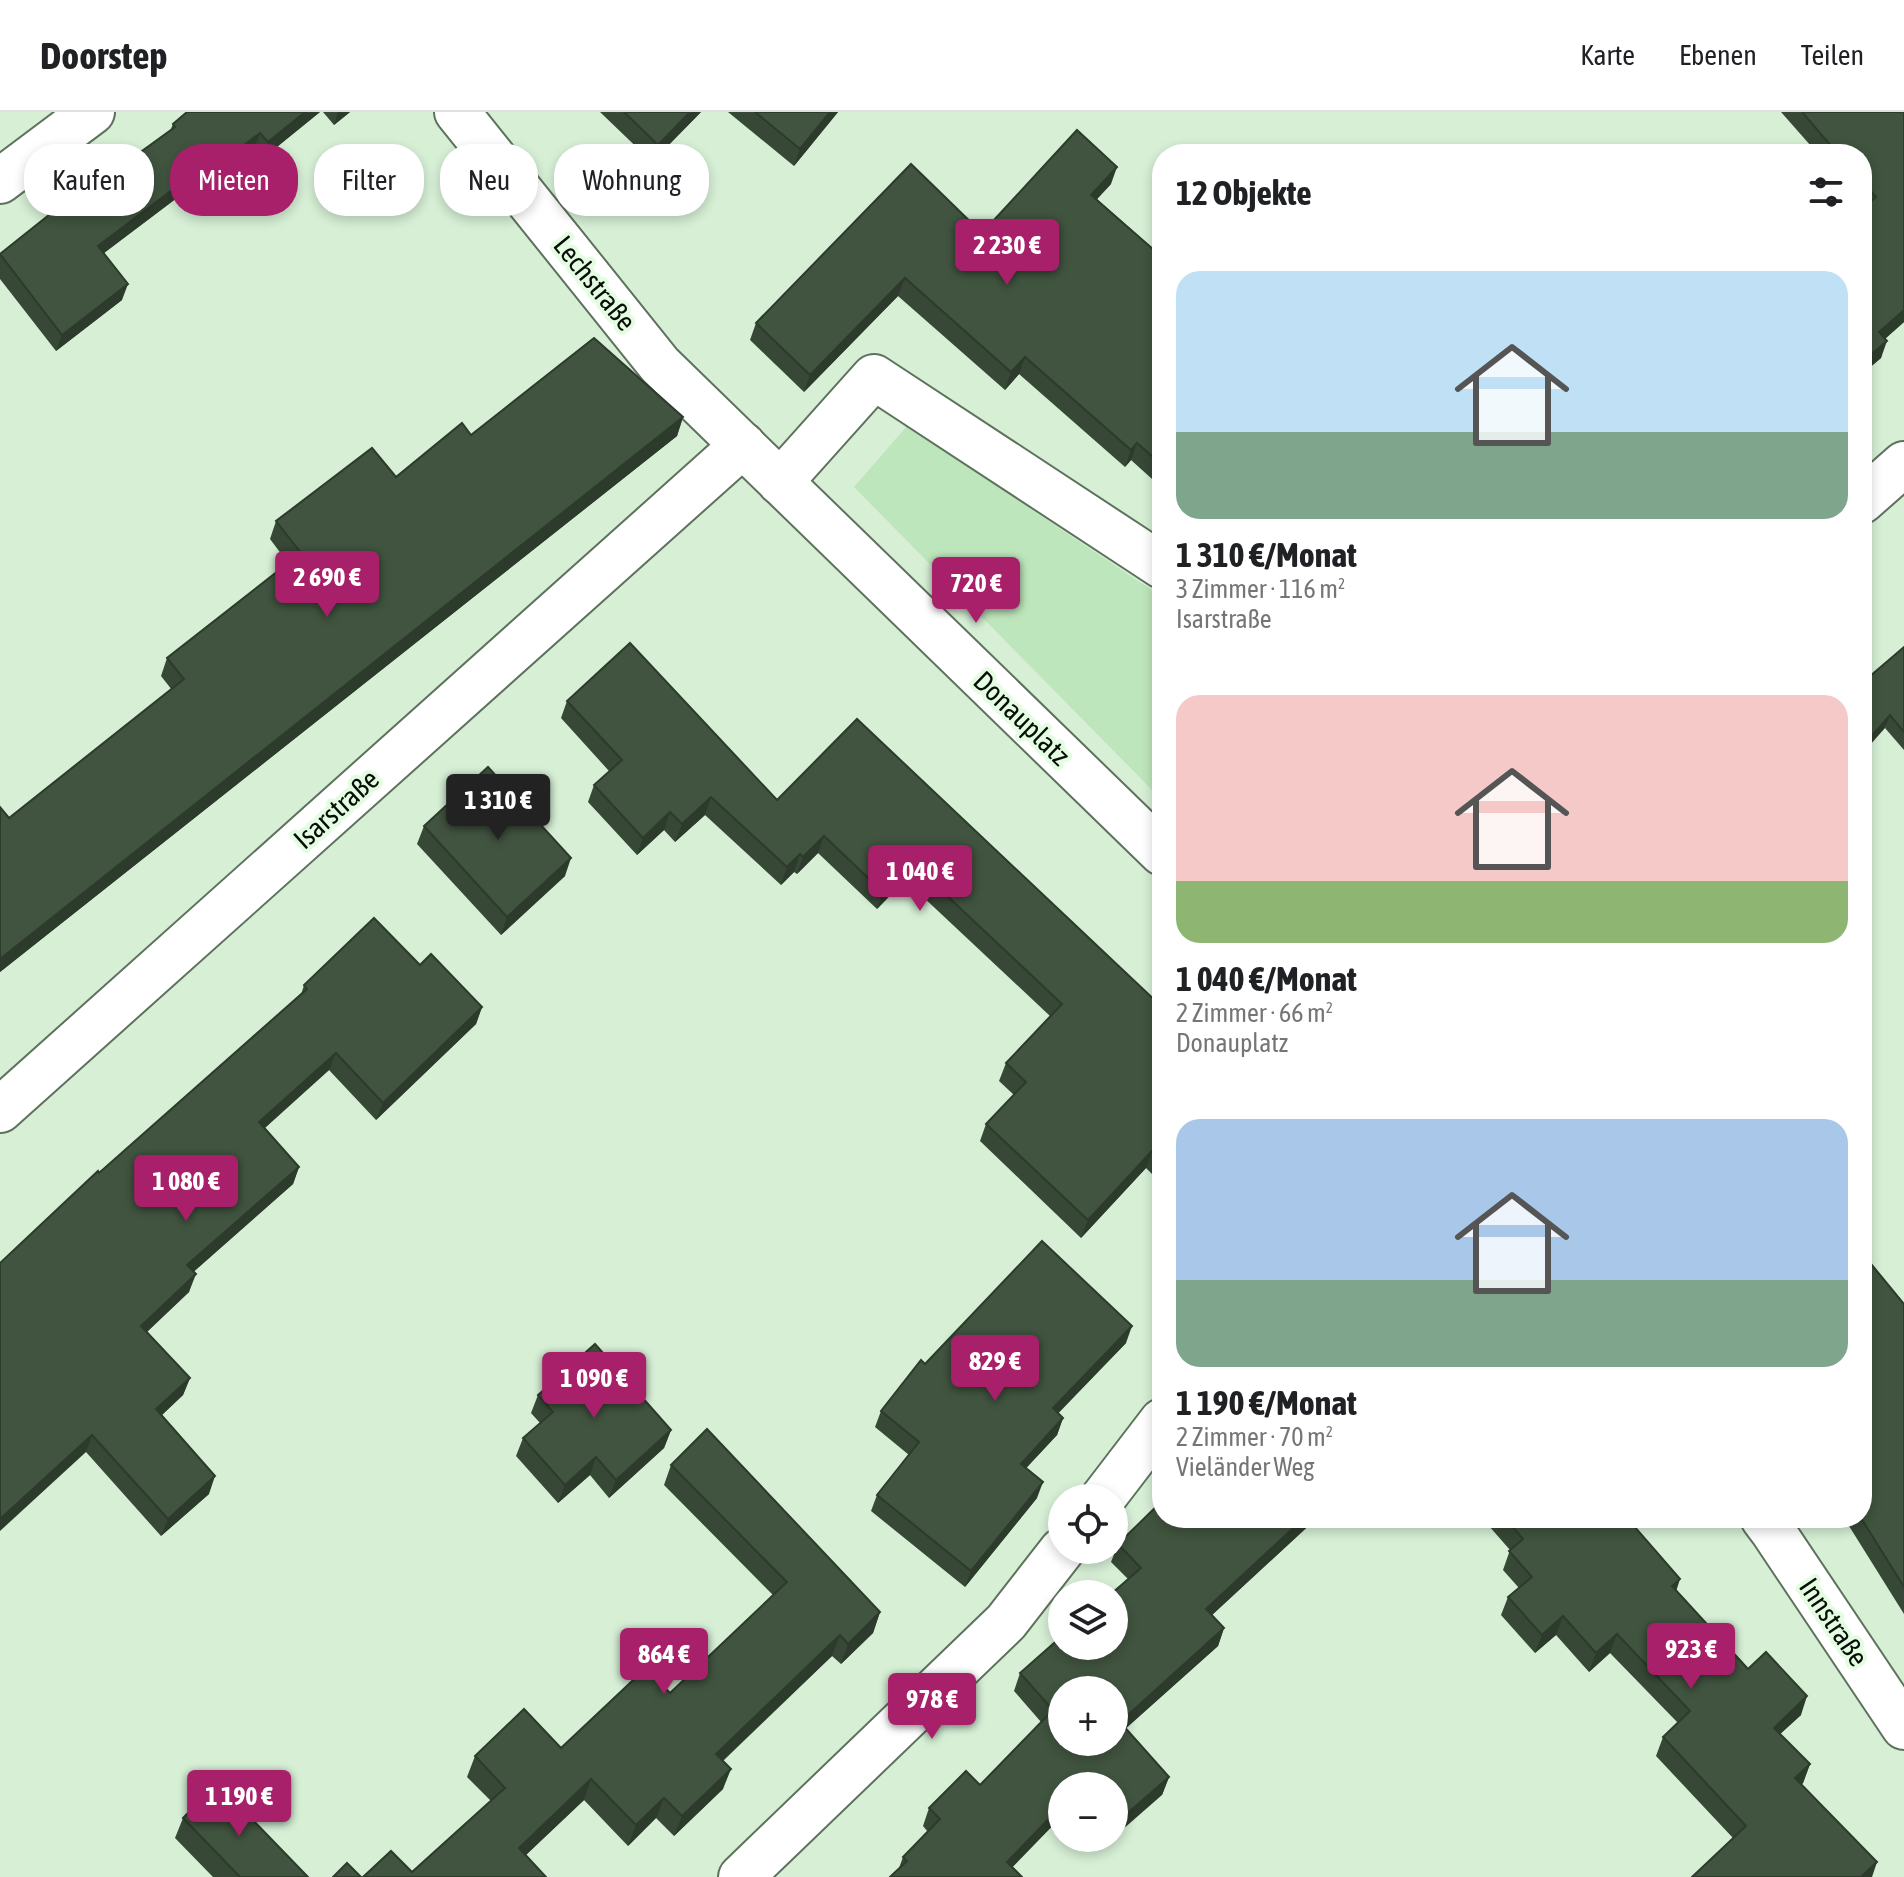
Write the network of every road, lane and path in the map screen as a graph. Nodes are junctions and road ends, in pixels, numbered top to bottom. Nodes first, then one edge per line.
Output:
1 (92, 112) edge
2 (457, 112) edge
3 (0, 181) edge
4 (743, 445) junction
5 (1904, 464) edge
6 (780, 482) junction
7 (1872, 492) edge
8 (1152, 559) edge
9 (1152, 843) edge
10 (0, 1110) edge
11 (1152, 1434) edge
12 (1114, 1484) edge
13 (1770, 1528) edge
14 (1051, 1564) edge
15 (1904, 1727) edge
16 (741, 1877) edge

1 - 3 street
2 - 4 street, Lechstraße
4 - 6 street, Donauplatz
4 - 10 street, Isarstraße
5 - 7 street
6 - 8 street
6 - 9 street, Donauplatz
11 - 12 street
13 - 15 street, Innstraße
14 - 16 street

